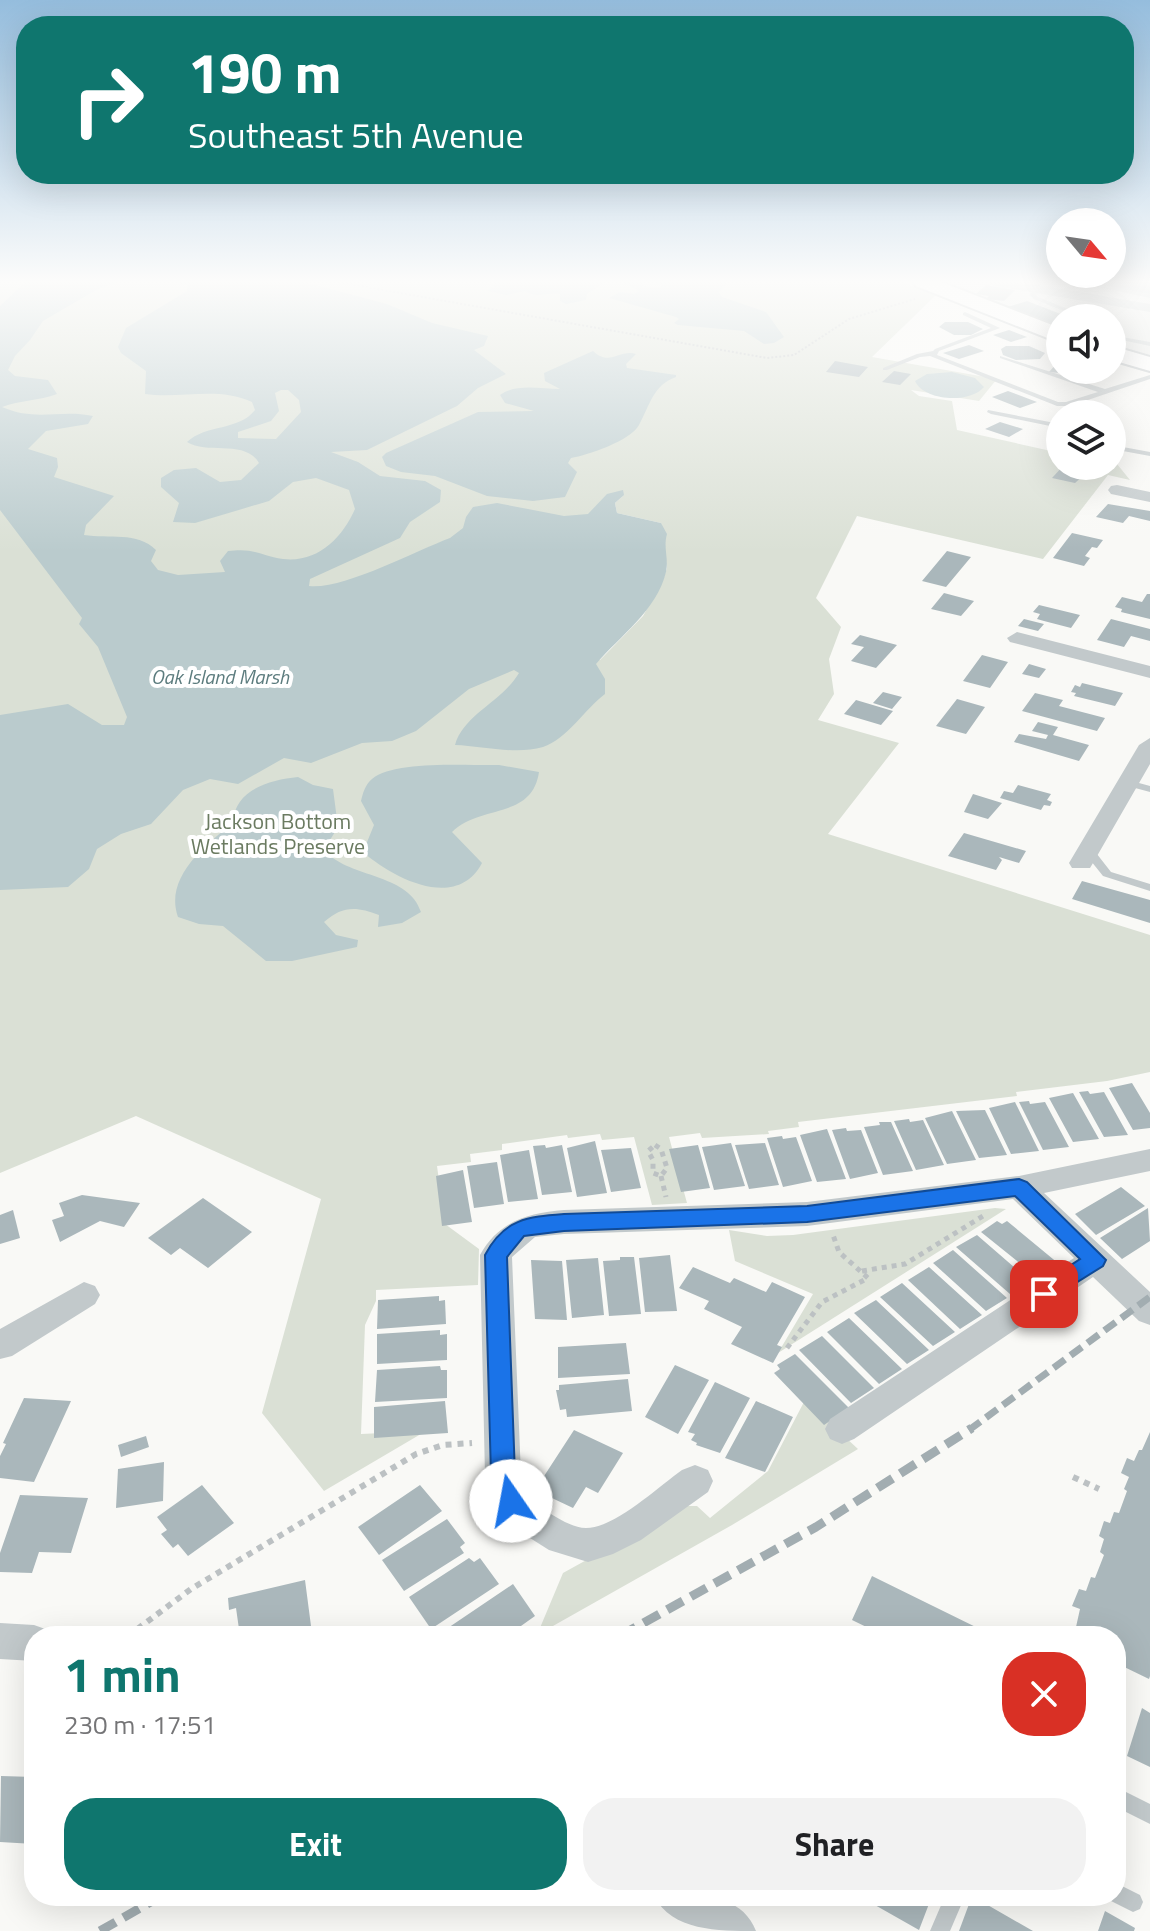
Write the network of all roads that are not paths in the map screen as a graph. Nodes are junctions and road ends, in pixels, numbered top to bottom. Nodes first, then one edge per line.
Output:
1 (971, 372) edge
2 (1047, 372) edge
3 (1150, 377) edge
4 (1106, 392) junction
5 (991, 412) dead end
6 (1046, 423) edge
7 (1126, 450) edge
8 (1150, 454) edge
9 (1117, 490) dead end
10 (1150, 497) edge
11 (1017, 638) dead end
12 (1150, 672) edge
13 (1150, 745) edge
14 (1139, 786) edge
15 (1085, 857) joint
16 (1150, 888) edge
17 (1150, 1160) edge
18 (1019, 1187) junction
19 (1095, 1260) junction
20 (84, 1295) dead end
21 (1150, 1312) edge
22 (0, 1346) edge
23 (842, 1429) dead end
24 (695, 1481) dead end
25 (0, 1641) edge
26 (24, 1642) edge
27 (1126, 1802) edge
28 (1150, 1814) edge
29 (693, 1906) edge
30 (951, 1906) edge
31 (734, 1931) edge
32 (940, 1931) edge

1 - 4 lane
2 - 4 lane
3 - 4 lane
5 - 6 lane
7 - 8 lane
9 - 10 street
11 - 12 street
13 - 14 street
14 - 15 street
15 - 16 lane
17 - 18 street
18 - 19 street
18 - 24 street
19 - 21 street
19 - 23 street
20 - 22 street
25 - 26 street
27 - 28 lane
29 - 31 street
30 - 32 lane

